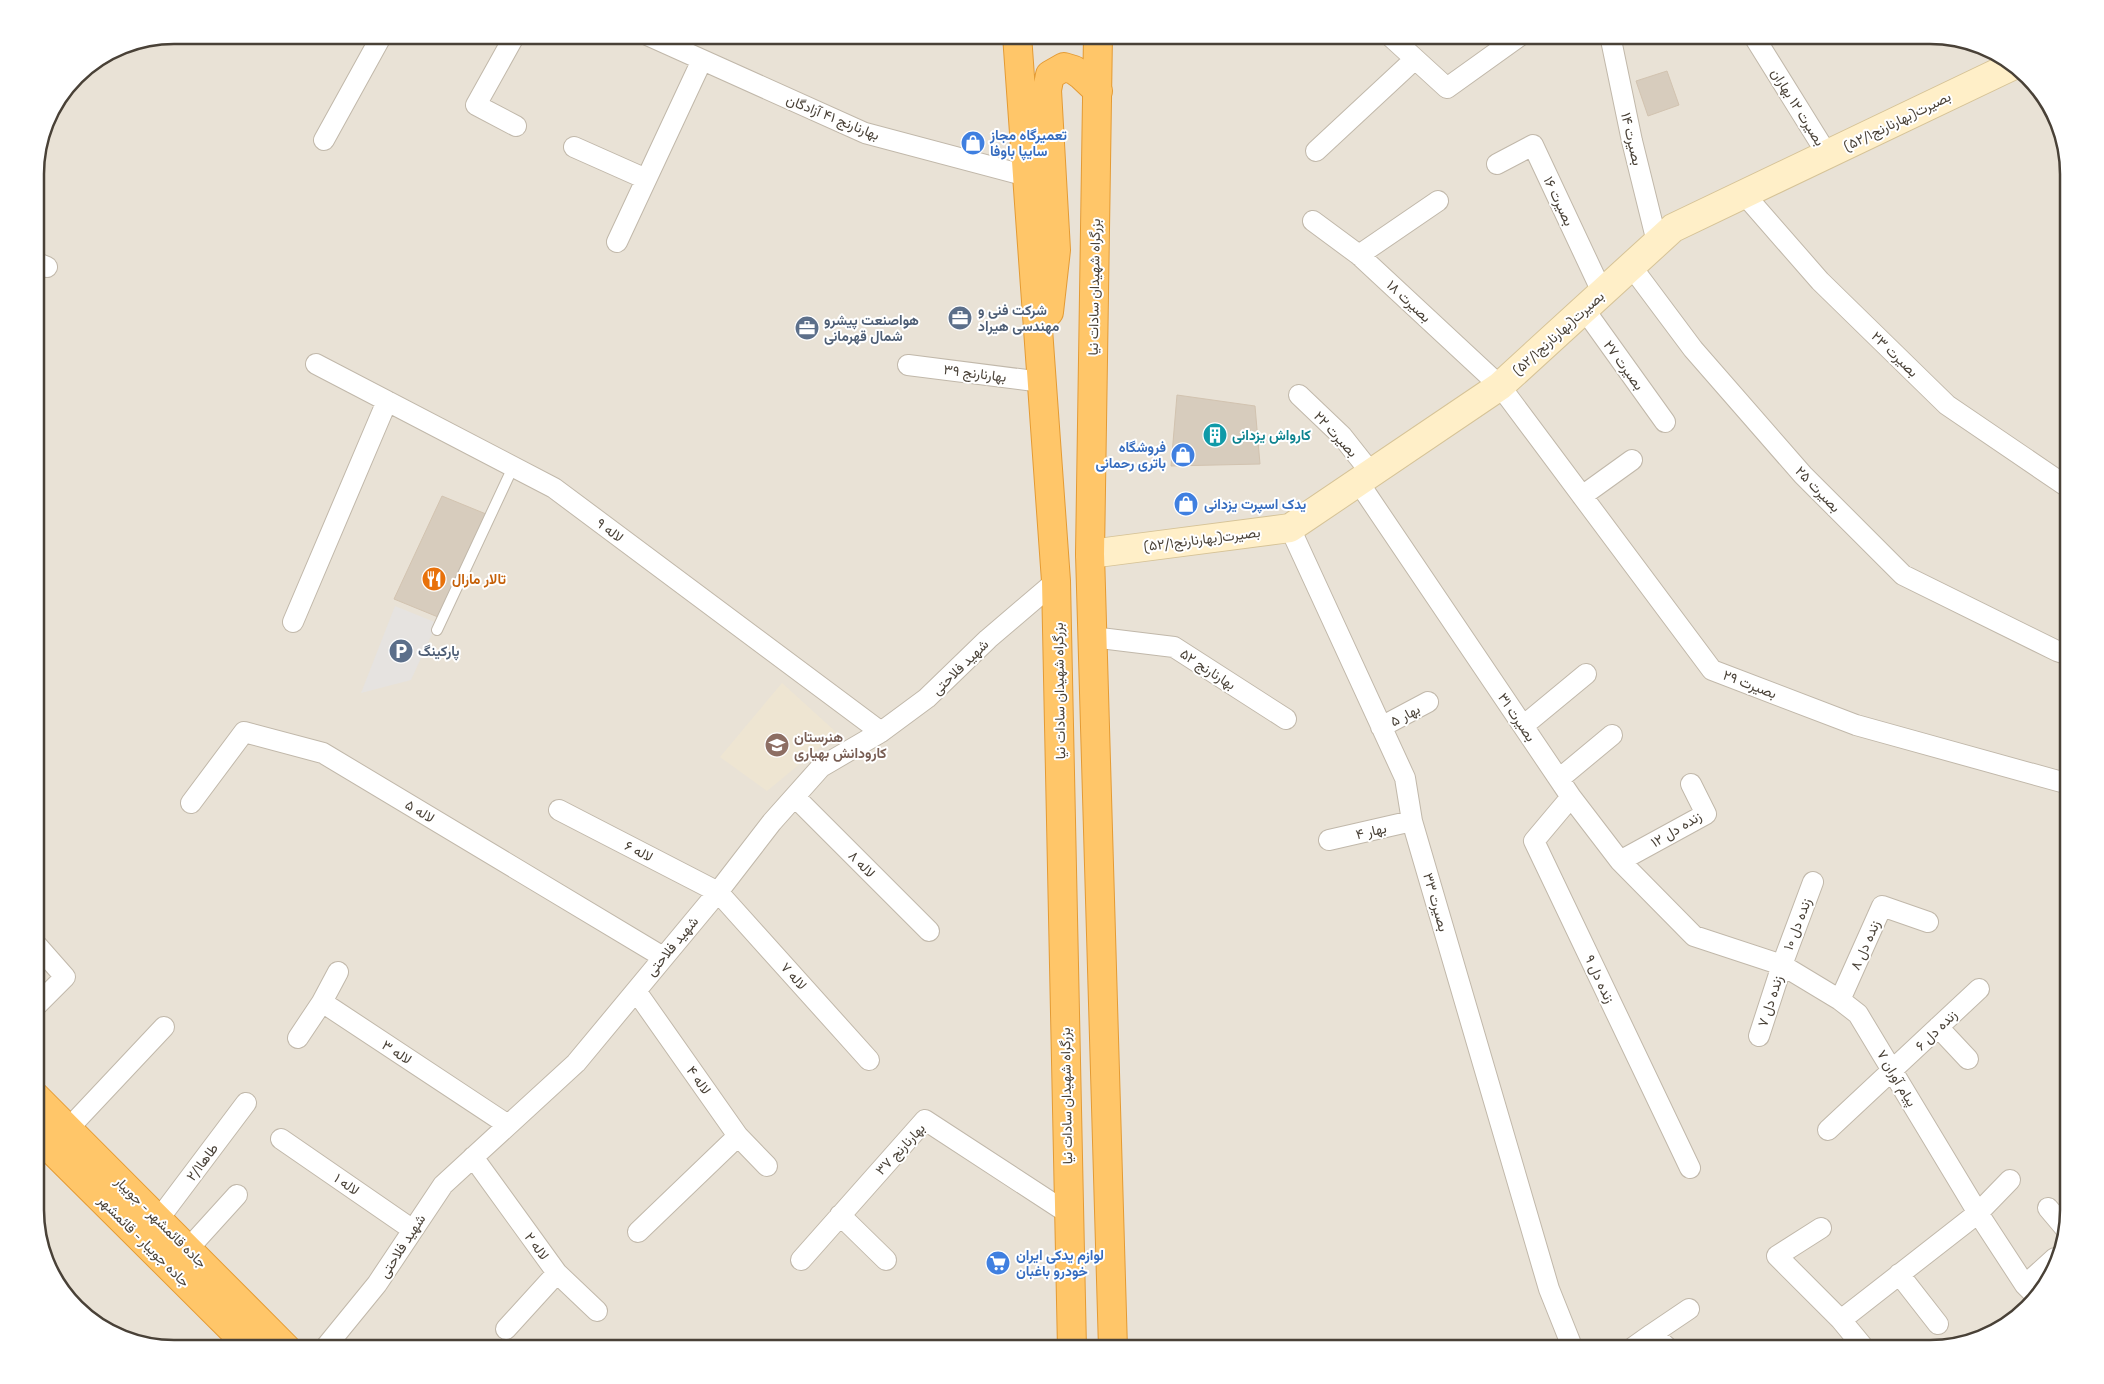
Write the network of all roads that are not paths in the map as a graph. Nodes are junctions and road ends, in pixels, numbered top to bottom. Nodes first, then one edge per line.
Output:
1 (377, 44) edge
2 (510, 44) edge
3 (667, 44) edge
4 (1016, 44) edge
5 (1098, 44) edge
6 (1399, 44) edge
7 (1508, 44) edge
8 (1613, 44) edge
9 (1759, 44) edge
10 (1415, 59) junction
11 (702, 60) junction
12 (2006, 69) edge
13 (1098, 91) junction
14 (516, 126) dead end
15 (324, 140) dead end
16 (574, 147) dead end
17 (1316, 151) dead end
18 (1827, 154) junction
19 (1497, 164) dead end
20 (1027, 176) junction
21 (646, 179) junction
22 (1744, 194) junction
23 (1438, 200) dead end
24 (1313, 221) dead end
25 (617, 242) dead end
26 (1657, 242) junction
27 (1360, 255) junction
28 (1631, 266) junction
29 (1593, 301) junction
30 (316, 364) dead end
31 (908, 365) dead end
32 (1042, 382) junction
33 (1500, 386) junction
34 (1299, 395) dead end
35 (387, 401) junction
36 (1665, 422) dead end
37 (1632, 460) dead end
38 (513, 467) junction
39 (1365, 478) junction
40 (2060, 482) edge
41 (1582, 496) junction
42 (1290, 528) junction
43 (1090, 554) junction
44 (1056, 581) junction
45 (293, 622) dead end
46 (437, 630) dead end
47 (1092, 637) junction
48 (2060, 652) edge
49 (1586, 674) dead end
50 (1428, 702) dead end
51 (1286, 718) dead end
52 (1523, 726) junction
53 (1381, 727) junction
54 (881, 732) junction
55 (1612, 735) dead end
56 (1559, 779) junction
57 (2060, 782) edge
58 (1691, 784) dead end
59 (795, 797) junction
60 (1571, 797) junction
61 (191, 803) dead end
62 (559, 810) dead end
63 (1412, 821) junction
64 (1330, 840) dead end
65 (1620, 861) junction
66 (1813, 882) dead end
67 (718, 892) junction
68 (1928, 922) dead end
69 (929, 931) dead end
70 (1694, 936) joint
71 (44, 953) edge
72 (663, 957) junction
73 (1782, 965) junction
74 (338, 972) dead end
75 (1979, 989) dead end
76 (636, 991) junction
77 (44, 998) edge
78 (1840, 1000) junction
79 (322, 1002) junction
80 (164, 1027) dead end
81 (1938, 1027) junction
82 (1759, 1036) dead end
83 (298, 1038) dead end
84 (869, 1060) dead end
85 (1968, 1060) dead end
86 (1893, 1071) junction
87 (44, 1104) edge
88 (246, 1104) dead end
89 (508, 1125) junction
90 (69, 1128) junction
91 (1828, 1130) dead end
92 (738, 1136) junction
93 (281, 1139) dead end
94 (44, 1142) edge
95 (473, 1157) junction
96 (767, 1166) dead end
97 (1690, 1168) dead end
98 (2010, 1180) dead end
99 (237, 1195) dead end
100 (2048, 1208) dead end
101 (1978, 1213) junction
102 (1069, 1214) junction
103 (840, 1215) junction
104 (158, 1220) junction
105 (2060, 1222) edge
106 (1820, 1228) dead end
107 (413, 1230) junction
108 (638, 1232) dead end
109 (188, 1249) junction
110 (801, 1260) dead end
111 (886, 1260) dead end
112 (2045, 1271) edge
113 (558, 1273) junction
114 (1899, 1274) junction
115 (2030, 1291) edge
116 (1689, 1309) dead end
117 (597, 1310) dead end
118 (1841, 1320) junction
119 (1938, 1324) dead end
120 (506, 1329) dead end
121 (1652, 1334) junction
122 (243, 1340) edge
123 (278, 1340) edge
124 (331, 1340) edge
125 (1072, 1340) edge
126 (1113, 1340) edge
127 (1569, 1340) edge
128 (1644, 1340) edge
129 (1659, 1340) edge
130 (1858, 1340) edge

1 - 15 street
2 - 14 street
3 - 11 street, بهارنارنج ۴۱ آزادگان
4 - 20 highway, بزرگراه شهیدان سادات نیا
5 - 13 highway, بزرگراه شهیدان سادات نیا
6 - 10 street
7 - 10 street
8 - 26 street, بصیرت ۱۴
9 - 18 street, بصیرت ۱۲ بهاران
10 - 17 street
11 - 20 street, بهارنارنج ۴۱ آزادگان
11 - 21 street
12 - 18 street, بصیرت(بهارنارنج۵۲/۱)
13 - 32 highway
13 - 43 highway, بزرگراه شهیدان سادات نیا
16 - 21 street
18 - 22 street, بصیرت(بهارنارنج۵۲/۱)
19 - 29 street, بصیرت ۱۶
20 - 32 highway, بزرگراه شهیدان سادات نیا
21 - 25 street
22 - 26 street, بصیرت(بهارنارنج۵۲/۱)
22 - 40 street, بصیرت ۲۳
23 - 27 street
24 - 27 street, بصیرت ۱۸
26 - 28 street, بصیرت(بهارنارنج۵۲/۱)
27 - 33 street, بصیرت ۱۸
28 - 29 street, بصیرت(بهارنارنج۵۲/۱)
28 - 48 street, بصیرت ۲۵
29 - 33 street, بصیرت(بهارنارنج۵۲/۱)
29 - 36 street, بصیرت ۲۷
30 - 35 street, لاله ۹
31 - 32 street, بهارنارنج ۳۹
32 - 44 highway, بزرگراه شهیدان سادات نیا
33 - 39 street, بصیرت(بهارنارنج۵۲/۱)
33 - 41 street, بصیرت ۲۹
34 - 39 street, بصیرت ۲۲
35 - 38 street, لاله ۹
35 - 45 street
37 - 41 street
38 - 46 lane
38 - 54 street, لاله ۹
39 - 42 street, بصیرت(بهارنارنج۵۲/۱)
39 - 52 street, بصیرت ۳۱
41 - 57 street, بصیرت ۲۹
42 - 43 street, بصیرت(بهارنارنج۵۲/۱)
42 - 53 street, بصیرت ۳۳
43 - 47 highway, بزرگراه شهیدان سادات نیا
44 - 54 street, شهید فلاحتی
44 - 102 highway, بزرگراه شهیدان سادات نیا
47 - 51 street, بهارنارنج ۵۲
47 - 126 highway, بزرگراه شهیدان سادات نیا
49 - 52 street
50 - 53 street, بهار ۵
52 - 56 street, بصیرت ۳۱
53 - 63 street, بصیرت ۳۳
54 - 59 street, شهید فلاحتی
55 - 56 street
56 - 60 street, بصیرت ۳۱
58 - 65 street, زنده دل ۱۲
59 - 67 street, شهید فلاحتی
59 - 69 street, لاله ۸
60 - 65 street, بصیرت ۳۱
60 - 97 street, زنده دل ۹
61 - 72 street, لاله ۵
62 - 67 street, لاله ۶
63 - 64 street, بهار ۴
63 - 127 street, بصیرت ۳۳
65 - 70 street, بصیرت ۳۱
66 - 73 street, زنده دل ۱۰
67 - 72 street, شهید فلاحتی
67 - 84 street, لاله ۷
68 - 78 street, زنده دل ۸
70 - 73 street, پیام آوران ۷
71 - 77 street
72 - 76 street, شهید فلاحتی
73 - 78 street, پیام آوران ۷
73 - 82 street, زنده دل ۷
74 - 79 street
75 - 81 street, زنده دل ۶
76 - 89 street, شهید فلاحتی
76 - 92 street, لاله ۴
78 - 86 street, پیام آوران ۷
79 - 83 street
79 - 89 street, لاله ۳
80 - 90 street
81 - 85 street
81 - 86 street, زنده دل ۶
86 - 91 street, زنده دل ۶
86 - 101 street, پیام آوران ۷
87 - 90 highway, جاده قائمشهر - جویبار
88 - 104 street, طاها۲/۱
89 - 95 street, شهید فلاحتی
90 - 104 highway, جاده قائمشهر - جویبار
92 - 96 street, لاله ۴
92 - 108 street
93 - 107 street, لاله ۱
94 - 122 highway, جاده جویبار - قائمشهر
95 - 107 street, شهید فلاحتی
95 - 113 street, لاله ۲
98 - 101 street
99 - 109 street
100 - 105 street
101 - 114 street
101 - 115 street, پیام آوران ۷
102 - 103 street, بهارنارنج ۳۷
102 - 125 highway, بزرگراه شهیدان سادات نیا
103 - 110 street, بهارنارنج ۳۷
103 - 111 street
104 - 109 highway, جاده قائمشهر - جویبار
106 - 118 street
107 - 124 street, شهید فلاحتی
109 - 123 highway, جاده قائمشهر - جویبار
112 - 115 street
113 - 117 street
113 - 120 street, لاله ۲
114 - 118 street
114 - 119 street
116 - 121 street
118 - 130 street
121 - 128 street
121 - 129 street

